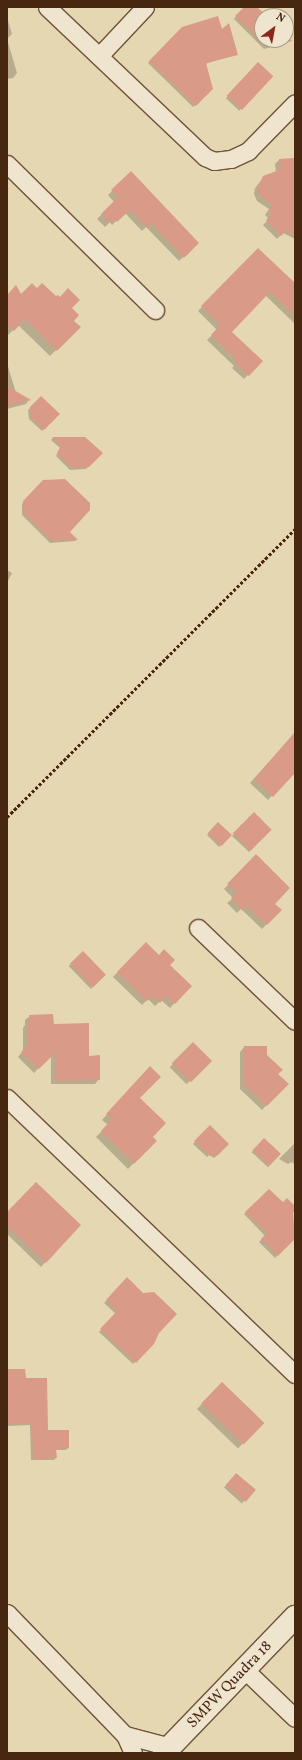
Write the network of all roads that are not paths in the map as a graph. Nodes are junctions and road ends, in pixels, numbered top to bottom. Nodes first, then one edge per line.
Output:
1 (47, 7) edge
2 (145, 7) edge
3 (99, 56) junction
4 (295, 103) edge
5 (7, 164) edge
6 (155, 310) dead end
7 (198, 928) dead end
8 (295, 1021) edge
9 (7, 1098) edge
10 (295, 1374) edge
11 (7, 1613) edge
12 (295, 1618) edge
13 (245, 1670) junction
14 (295, 1718) edge
15 (125, 1735) junction
16 (167, 1750) edge
17 (133, 1753) edge

1 - 3 street
2 - 3 street
3 - 4 street
5 - 6 street
7 - 8 street
9 - 10 street
11 - 15 street
12 - 13 street, SMPW Quadra 18
13 - 14 street
13 - 16 street, SMPW Quadra 18
15 - 16 street
15 - 17 street

